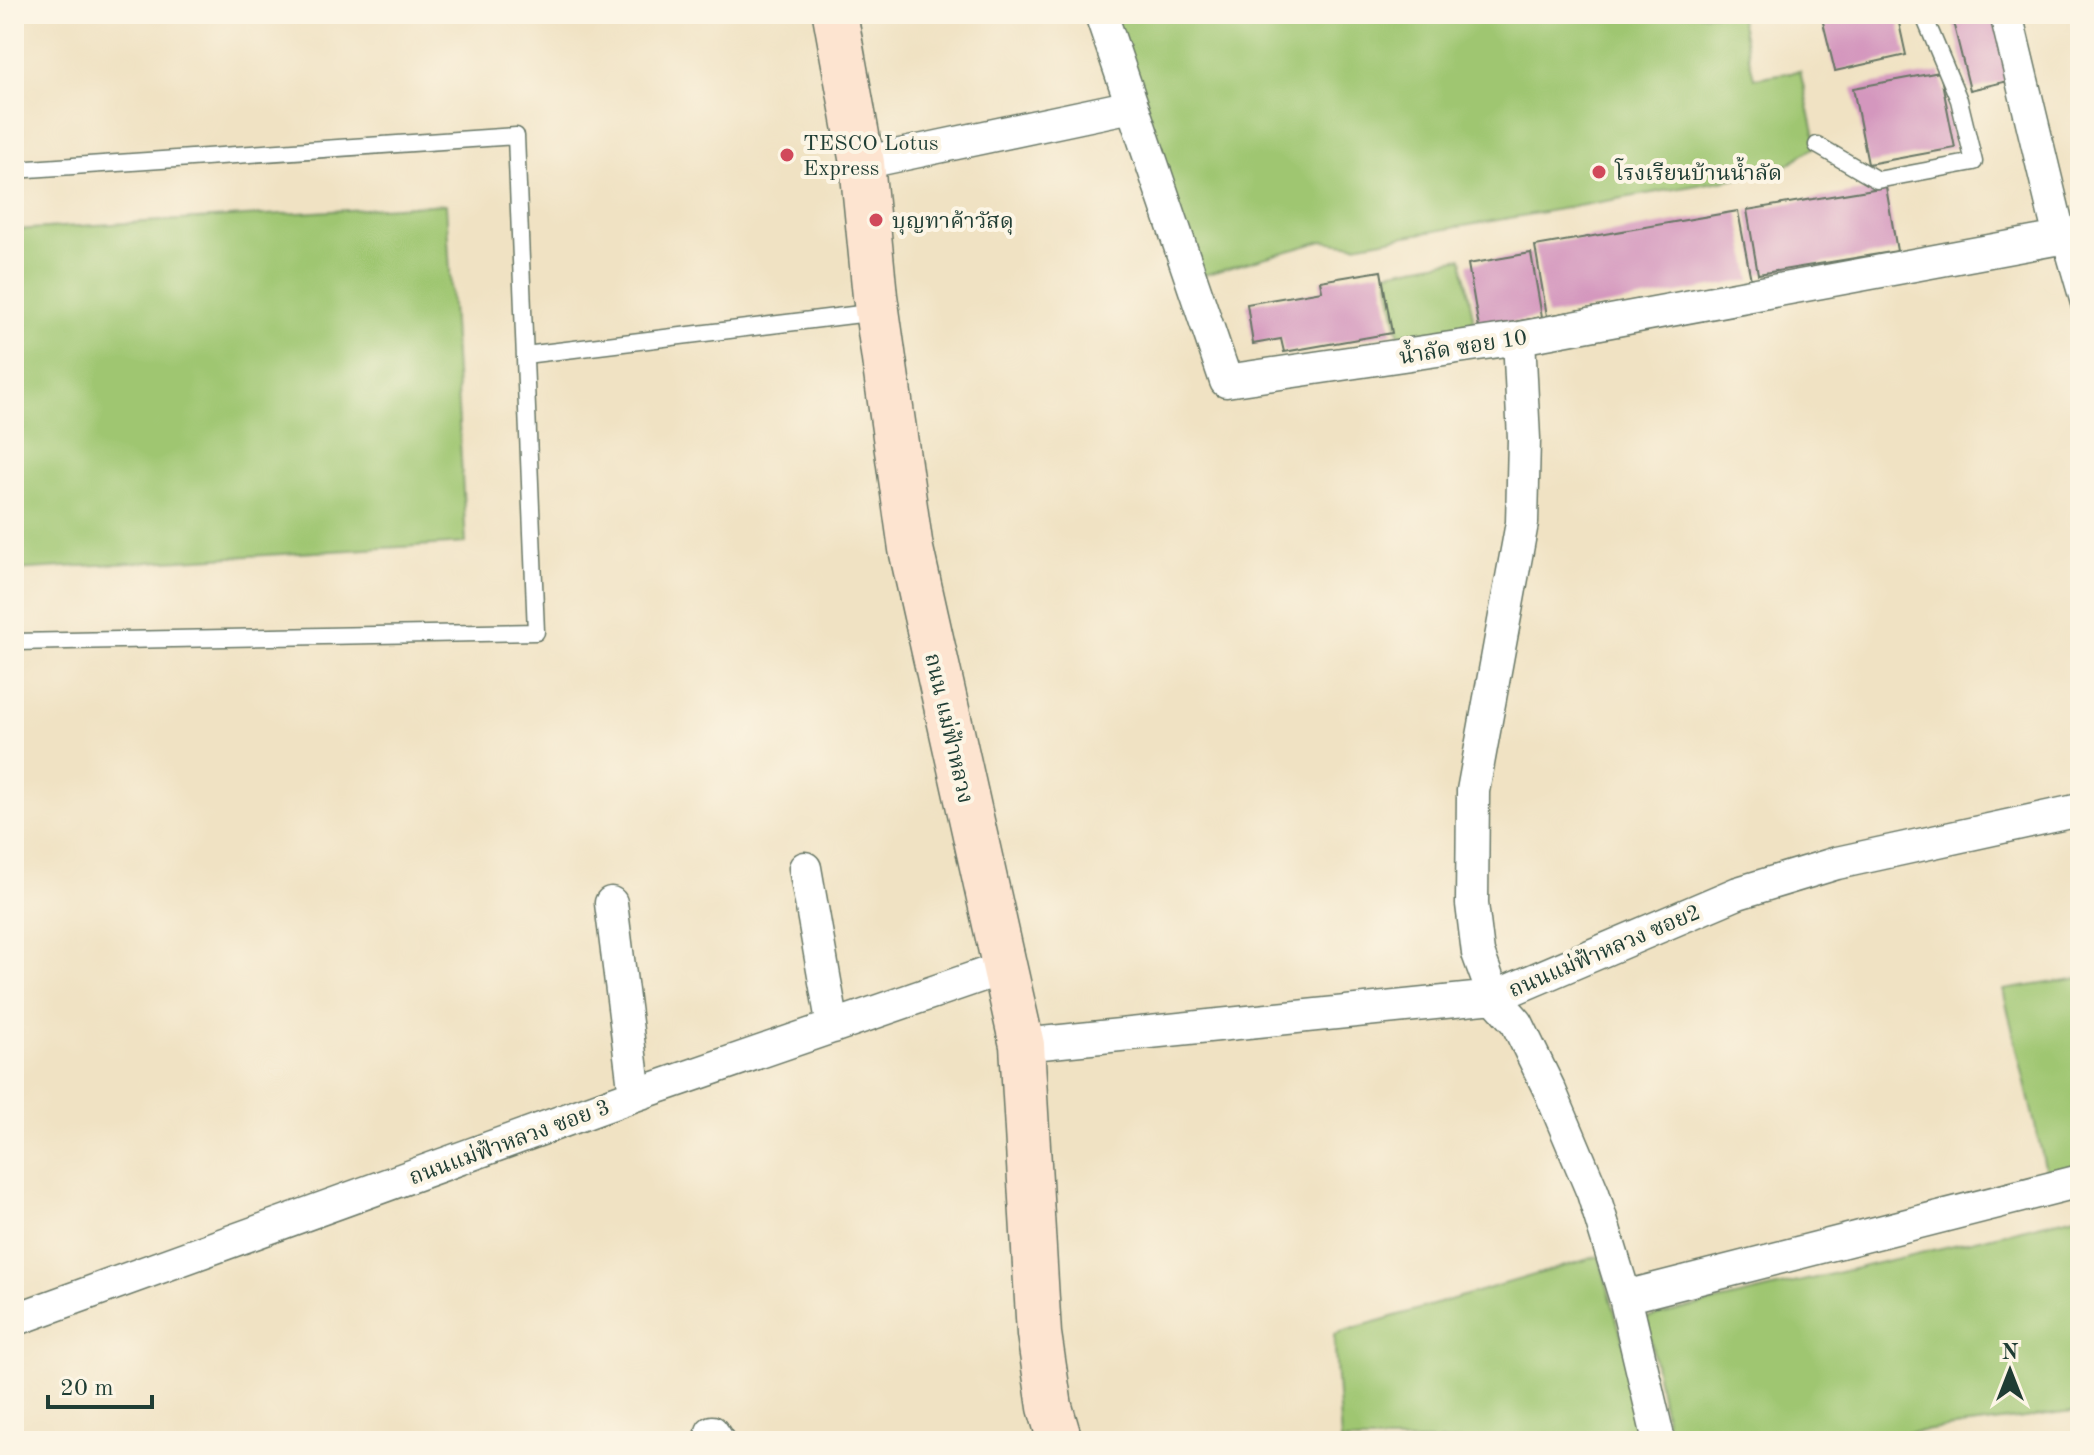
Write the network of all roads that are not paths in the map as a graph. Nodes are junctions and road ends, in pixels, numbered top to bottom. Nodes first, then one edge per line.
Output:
1 (835, 14) edge
2 (1101, 14) edge
3 (1923, 14) edge
4 (2006, 14) edge
5 (1132, 106) junction
6 (1817, 145) dead end
7 (862, 163) junction
8 (14, 170) edge
9 (2070, 238) edge
10 (2080, 307) edge
11 (877, 312) junction
12 (1519, 338) junction
13 (525, 355) junction
14 (14, 642) edge
15 (2080, 810) edge
16 (805, 868) dead end
17 (611, 903) dead end
18 (1006, 967) junction
19 (1494, 997) junction
20 (833, 1027) junction
21 (1022, 1045) junction
22 (635, 1095) junction
23 (2080, 1181) edge
24 (1625, 1297) junction
25 (14, 1320) edge
26 (1060, 1441) edge
27 (1659, 1441) edge

1 - 7 street, ถนน แม่ฟ้าหลวง
2 - 5 street, น้ำลัด ซอย 10
3 - 6 lane
4 - 9 street
5 - 7 street
5 - 12 street, น้ำลัด ซอย 10
7 - 11 street, ถนน แม่ฟ้าหลวง
8 - 13 lane
9 - 10 lane
9 - 12 street, น้ำลัด ซอย 10
11 - 13 lane
11 - 18 street, ถนน แม่ฟ้าหลวง
12 - 19 street
13 - 14 lane
15 - 19 street, ถนนแม่ฟ้าหลวง ซอย2
16 - 20 street
17 - 22 street
18 - 20 street, ถนนแม่ฟ้าหลวง ซอย 3
18 - 21 street, ถนน แม่ฟ้าหลวง
19 - 21 street, ถนนแม่ฟ้าหลวง ซอย2
19 - 24 street
20 - 22 street, ถนนแม่ฟ้าหลวง ซอย 3
21 - 26 street, ถนน แม่ฟ้าหลวง
22 - 25 street, ถนนแม่ฟ้าหลวง ซอย 3
23 - 24 street
24 - 27 street

